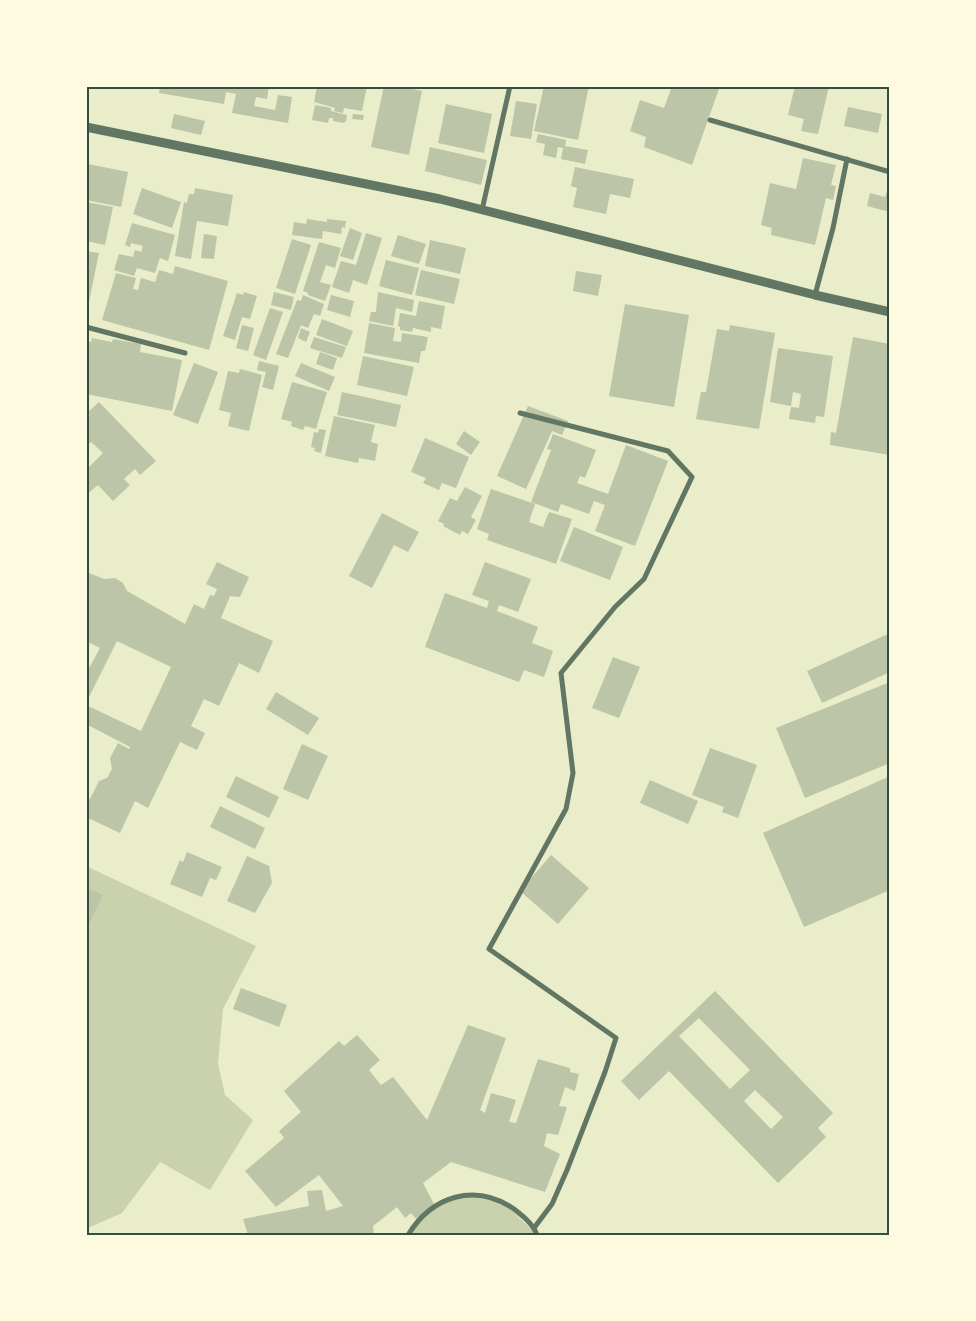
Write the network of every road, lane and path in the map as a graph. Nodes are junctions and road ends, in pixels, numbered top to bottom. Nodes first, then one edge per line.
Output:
1 (510, 86) edge
2 (710, 120) dead end
3 (86, 127) edge
4 (847, 159) junction
5 (890, 172) edge
6 (482, 210) junction
7 (815, 295) junction
8 (890, 312) edge
9 (86, 327) edge
10 (185, 353) dead end
11 (520, 413) dead end
12 (534, 1228) junction
13 (408, 1235) edge
14 (537, 1235) edge

1 - 6 street
2 - 4 street
3 - 6 street
4 - 5 street
4 - 7 street
6 - 7 street
7 - 8 street
9 - 10 street
11 - 12 street
12 - 13 street
12 - 14 street

